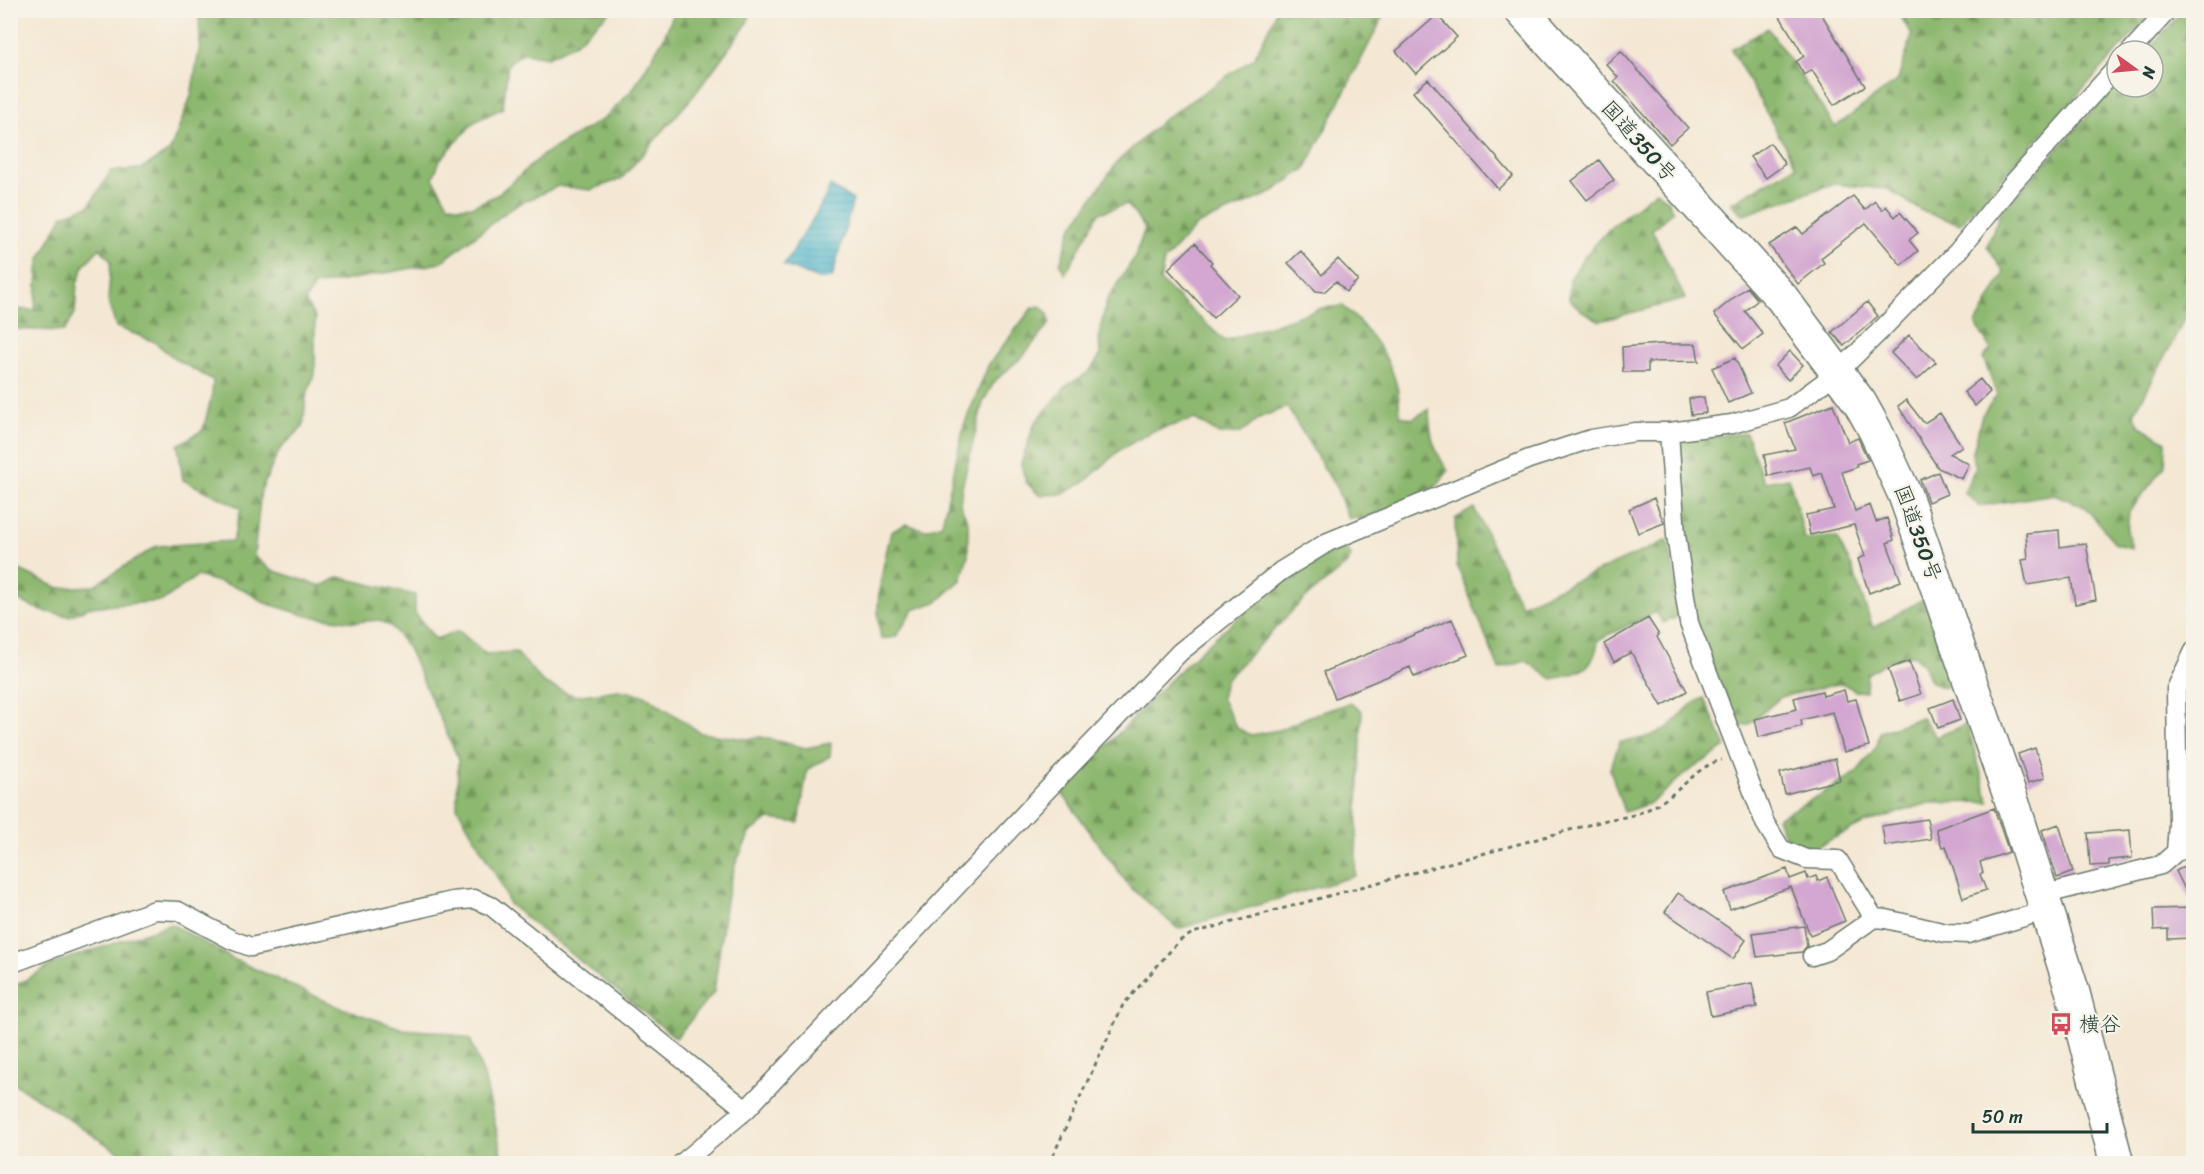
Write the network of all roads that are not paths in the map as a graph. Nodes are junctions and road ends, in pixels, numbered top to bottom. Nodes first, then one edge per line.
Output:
1 (1521, 10) edge
2 (2168, 10) edge
3 (2142, 39) edge
4 (2105, 80) edge
5 (1838, 372) junction
6 (1669, 432) junction
7 (2193, 651) edge
8 (2185, 849) edge
9 (2045, 902) junction
10 (1874, 918) junction
11 (1812, 956) dead end
12 (10, 964) edge
13 (746, 1110) junction
14 (2112, 1162) edge
15 (681, 1164) edge

1 - 5 highway, 国道350号
2 - 3 street
4 - 5 street
5 - 6 street
5 - 9 highway, 国道350号
6 - 10 street
6 - 13 street
7 - 8 street
8 - 9 street
9 - 10 street
9 - 14 highway, 国道350号
10 - 11 street
12 - 13 street
13 - 15 street

